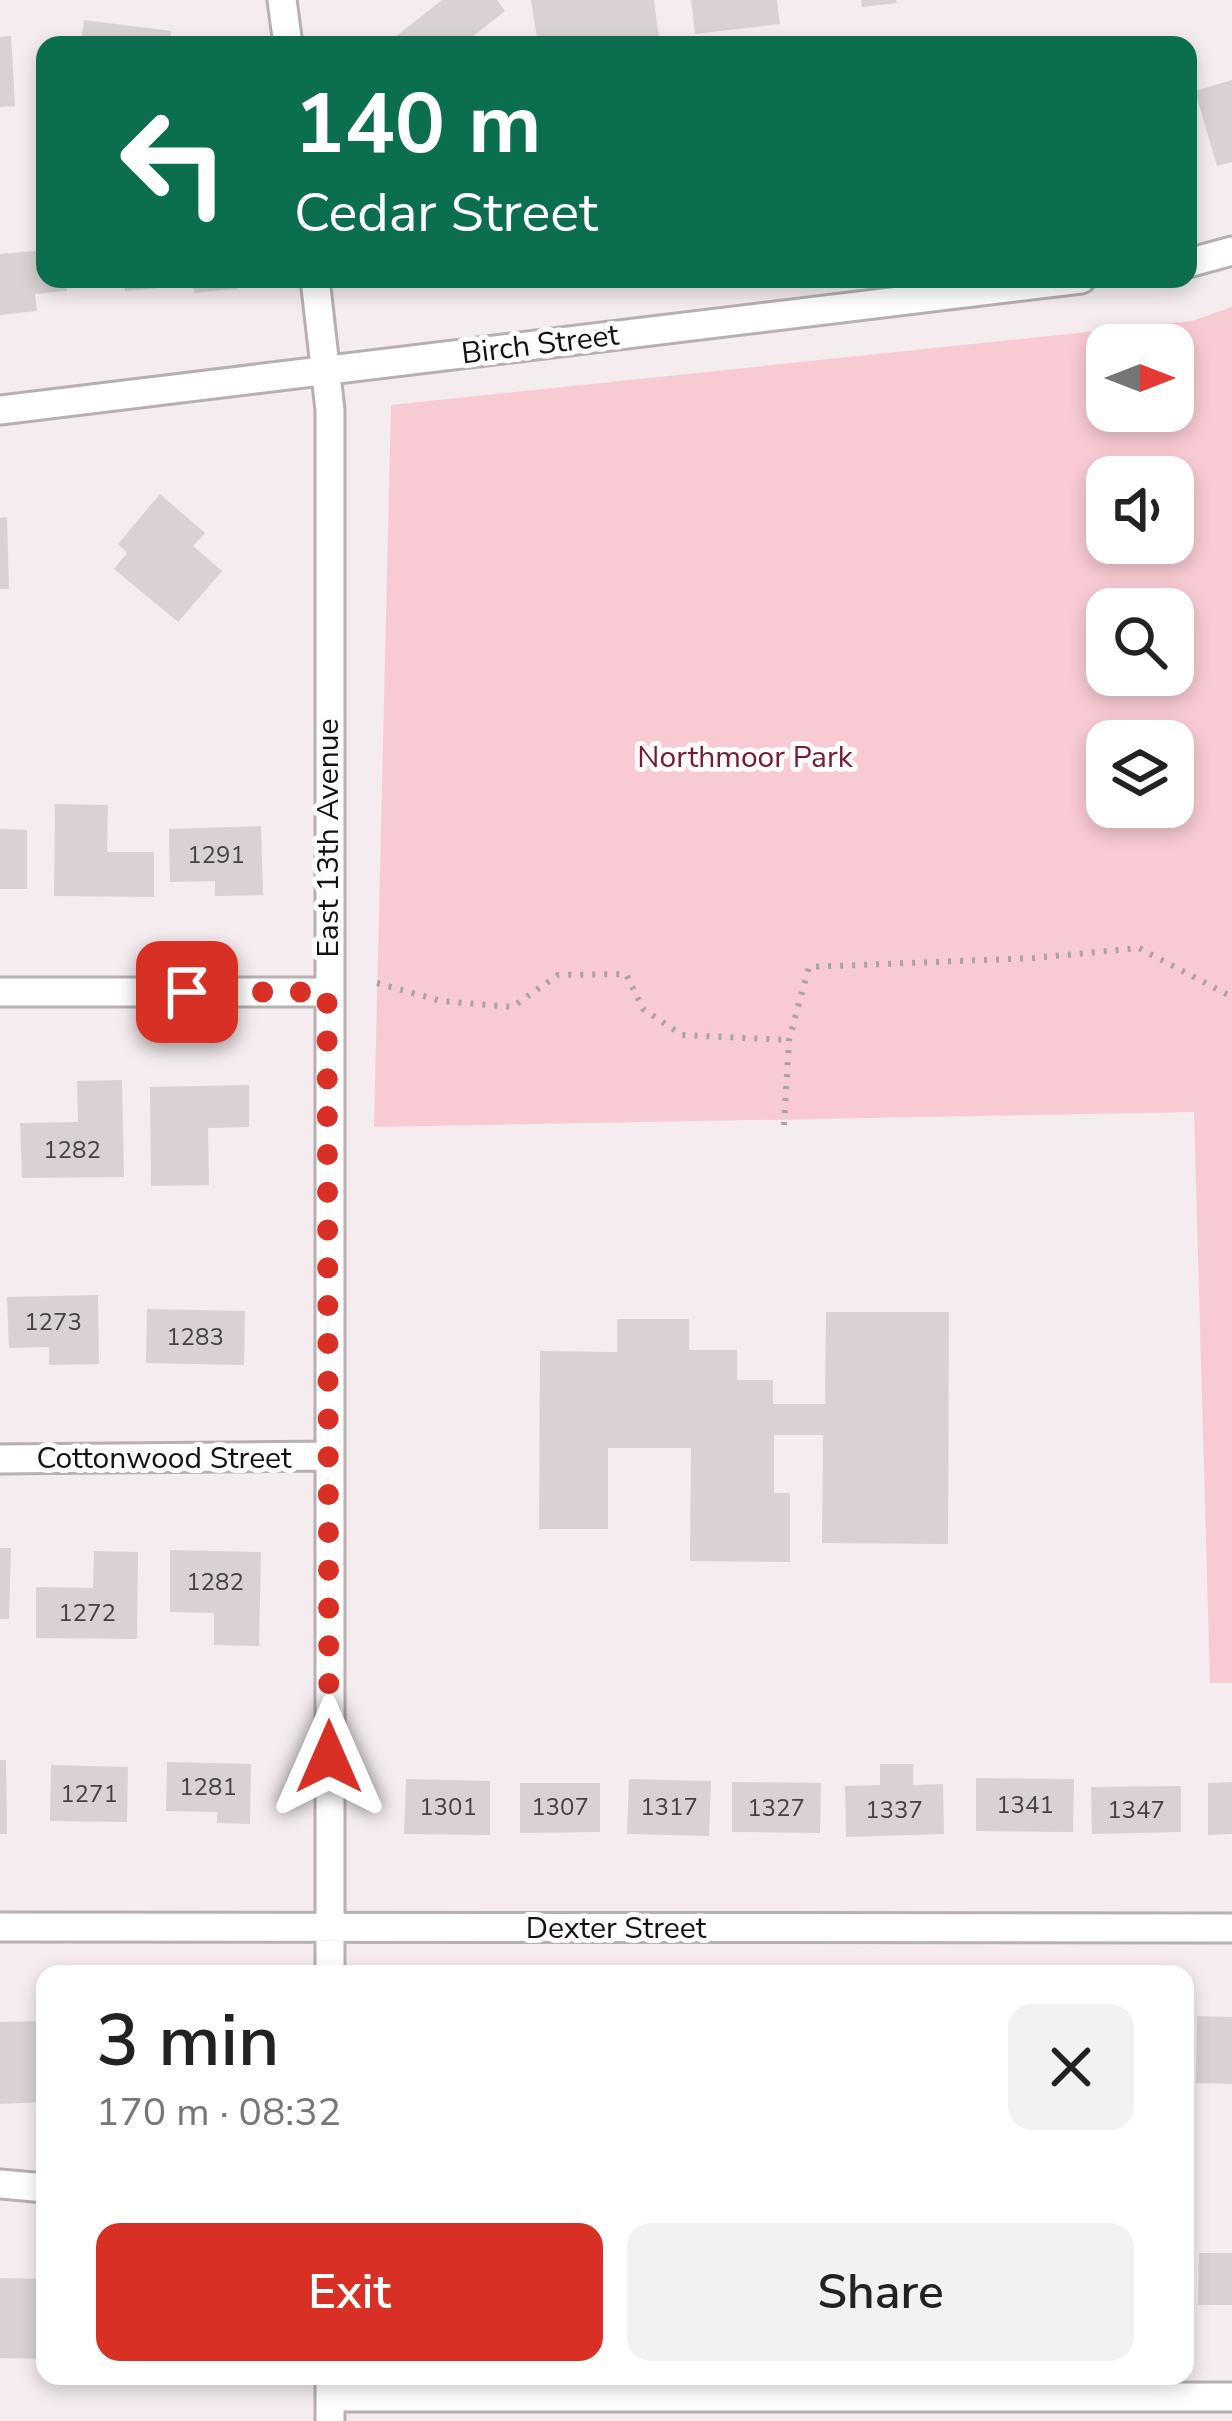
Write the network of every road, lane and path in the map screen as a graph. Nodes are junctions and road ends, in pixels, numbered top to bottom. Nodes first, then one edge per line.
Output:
1 (282, 0) edge
2 (287, 36) edge
3 (1232, 251) edge
4 (1197, 261) edge
5 (316, 288) edge
6 (1006, 288) edge
7 (326, 370) junction
8 (0, 410) edge
9 (377, 983) dead end
10 (0, 992) edge
11 (327, 992) junction
12 (1232, 997) edge
13 (789, 1040) junction
14 (784, 1125) dead end
15 (328, 1456) junction
16 (0, 1459) edge
17 (0, 1928) edge
18 (330, 1928) junction
19 (1232, 1928) edge
20 (330, 1965) edge
21 (0, 2184) edge
22 (36, 2187) edge
23 (1232, 2397) edge
24 (330, 2398) edge

1 - 2 street
3 - 4 street
5 - 7 street, East 13th Avenue
6 - 7 street, Birch Street
7 - 8 street, Birch Street
7 - 11 street, East 13th Avenue
9 - 13 path
10 - 11 street
11 - 15 street, East 13th Avenue
12 - 13 path
13 - 14 path
15 - 16 street, Cottonwood Street
15 - 18 street, East 13th Avenue
17 - 18 street, Dexter Street
18 - 19 street, Dexter Street
18 - 20 street, East 13th Avenue
21 - 22 street
23 - 24 street

